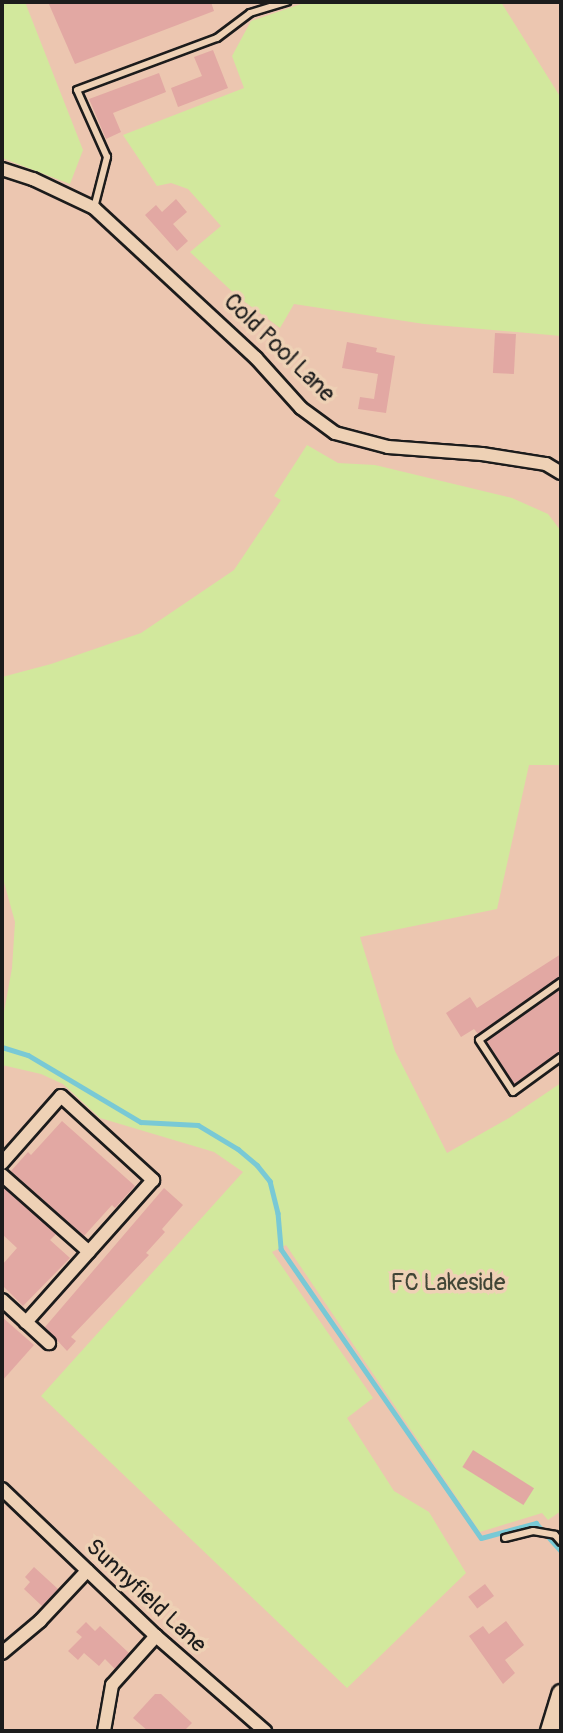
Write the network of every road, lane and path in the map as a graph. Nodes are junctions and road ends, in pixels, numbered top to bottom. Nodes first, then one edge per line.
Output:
1 (287, 2) edge
2 (2, 169) edge
3 (94, 208) junction
4 (561, 473) edge
5 (561, 982) edge
6 (561, 1057) edge
7 (2, 1163) edge
8 (2, 1175) edge
9 (89, 1252) junction
10 (2, 1300) edge
11 (26, 1322) junction
12 (49, 1343) dead end
13 (2, 1489) edge
14 (505, 1538) dead end
15 (561, 1542) edge
16 (87, 1571) junction
17 (156, 1636) junction
18 (2, 1653) edge
19 (561, 1694) edge
20 (104, 1731) edge
21 (265, 1731) edge
22 (550, 1731) edge

1 - 3 lane
2 - 3 street, Cold Pool Lane
3 - 4 street, Cold Pool Lane
5 - 6 lane
7 - 9 street
8 - 9 street
9 - 11 street
10 - 11 street
11 - 12 street
13 - 16 street, Sunnyfield Lane
14 - 15 lane
16 - 17 street, Sunnyfield Lane
16 - 18 street
17 - 20 street
17 - 21 street, Sunnyfield Lane
19 - 22 street

